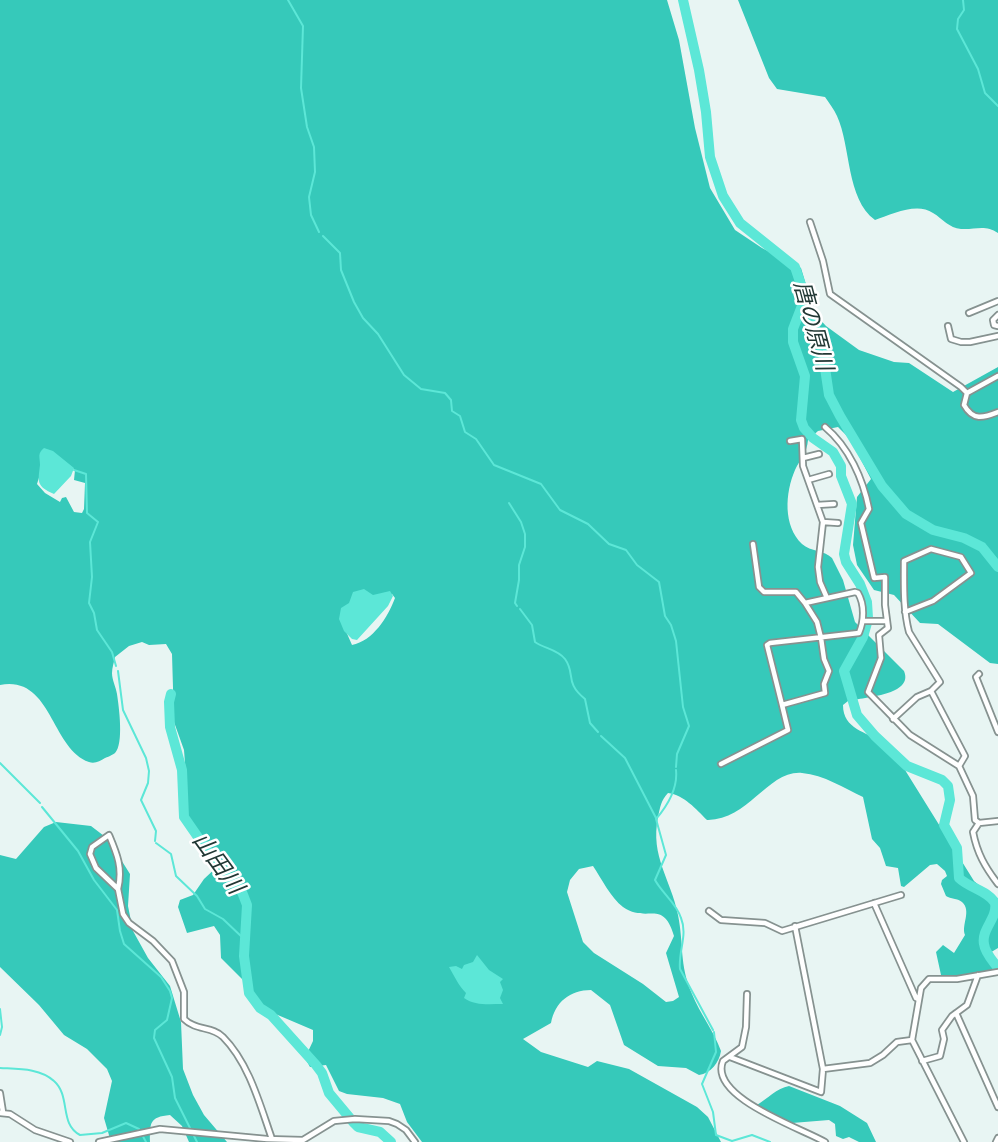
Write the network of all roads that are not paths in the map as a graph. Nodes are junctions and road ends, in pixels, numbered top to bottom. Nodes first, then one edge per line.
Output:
1 (810, 222) dead end
2 (998, 301) edge
3 (969, 313) dead end
4 (998, 315) edge
5 (948, 326) dead end
6 (998, 326) edge
7 (998, 336) edge
8 (998, 376) edge
9 (967, 393) junction
10 (998, 412) edge
11 (825, 427) dead end
12 (790, 441) dead end
13 (818, 454) dead end
14 (803, 458) junction
15 (829, 474) dead end
16 (808, 480) junction
17 (834, 503) dead end
18 (817, 505) junction
19 (823, 522) junction
20 (838, 523) dead end
21 (753, 544) dead end
22 (827, 598) junction
23 (805, 603) junction
24 (905, 612) junction
25 (863, 621) junction
26 (887, 621) junction
27 (821, 638) junction
28 (979, 674) dead end
29 (931, 691) junction
30 (782, 705) junction
31 (893, 719) junction
32 (998, 732) edge
33 (721, 764) dead end
34 (958, 766) junction
35 (998, 821) edge
36 (979, 823) junction
37 (998, 884) edge
38 (118, 889) junction
39 (901, 895) dead end
40 (874, 903) junction
41 (709, 911) dead end
42 (796, 926) junction
43 (998, 972) edge
44 (978, 975) junction
45 (747, 994) dead end
46 (918, 999) junction
47 (956, 1013) junction
48 (912, 1041) junction
49 (730, 1057) junction
50 (922, 1061) junction
51 (823, 1069) junction
52 (0, 1093) edge
53 (997, 1104) edge
54 (1, 1112) edge
55 (272, 1139) junction
56 (70, 1142) edge
57 (99, 1142) edge
58 (415, 1142) edge
59 (825, 1142) edge
60 (964, 1142) edge

1 - 9 street
2 - 3 street
4 - 6 street
5 - 7 street
8 - 9 street
9 - 10 street
11 - 26 street
12 - 14 street
13 - 14 street
14 - 16 street
15 - 16 street
16 - 18 street
17 - 18 street
18 - 19 street
19 - 20 street
19 - 22 street
21 - 23 street
22 - 23 street
22 - 25 street
23 - 27 street
24 - 24 street
24 - 29 street
25 - 26 street
25 - 27 street
26 - 31 street
27 - 30 street
27 - 30 street
28 - 32 street
29 - 31 street
29 - 34 street
30 - 33 street
31 - 34 street
34 - 36 street
35 - 36 street
36 - 37 street
38 - 38 street
38 - 55 street
39 - 40 street
40 - 42 street
40 - 46 street
41 - 42 street
42 - 51 street
43 - 44 street
44 - 46 street
44 - 47 street
45 - 49 street
46 - 48 street
47 - 50 street
47 - 53 street
48 - 50 street
48 - 51 street
49 - 51 street
49 - 59 street
50 - 60 street
52 - 54 street
54 - 56 street
55 - 57 street
55 - 58 street

